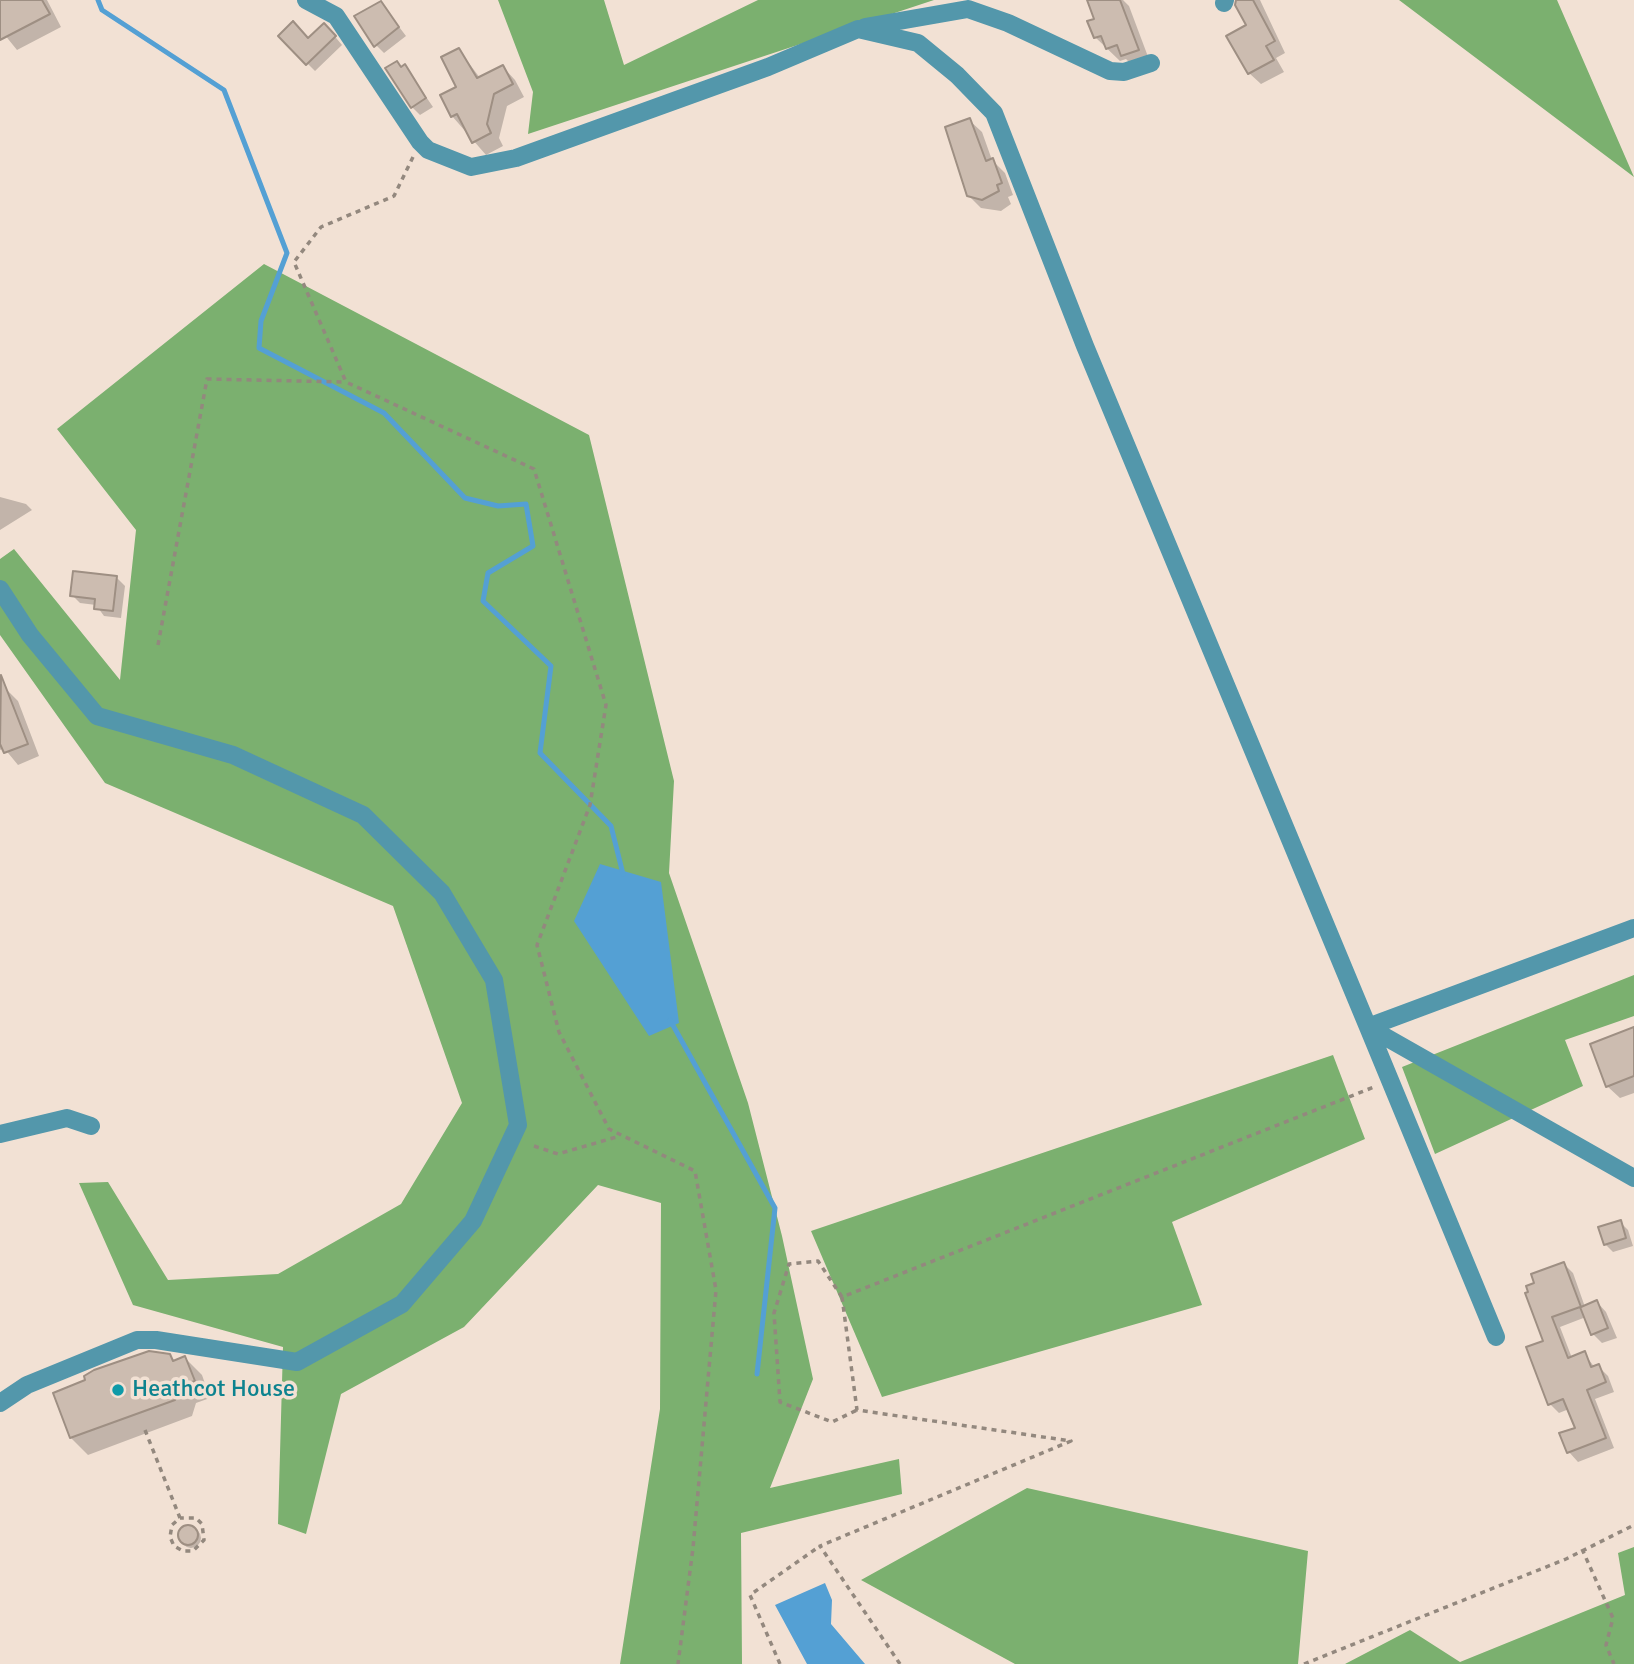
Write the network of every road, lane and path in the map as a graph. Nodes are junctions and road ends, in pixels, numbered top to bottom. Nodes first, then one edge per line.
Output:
1 (306, 0) edge
2 (985, 0) edge
3 (960, 8) junction
4 (858, 29) junction
5 (1151, 63) dead end
6 (420, 142) junction
7 (346, 382) junction
8 (0, 589) edge
9 (158, 645) dead end
10 (1634, 929) edge
11 (1368, 1027) junction
12 (1389, 1081) junction
13 (92, 1126) dead end
14 (0, 1134) edge
15 (622, 1136) junction
16 (534, 1146) dead end
17 (1634, 1178) edge
18 (842, 1297) junction
19 (1496, 1337) dead end
20 (0, 1403) edge
21 (857, 1410) junction
22 (145, 1430) dead end
23 (180, 1518) junction
24 (1634, 1525) edge
25 (820, 1546) junction
26 (1582, 1549) junction
27 (678, 1664) edge
28 (780, 1664) edge
29 (900, 1664) edge
30 (1304, 1664) edge
31 (1614, 1664) edge

1 - 6 street
2 - 3 street
3 - 4 street
3 - 5 street
4 - 6 street
4 - 11 street
6 - 7 path
7 - 9 path
7 - 15 path
8 - 20 street
10 - 11 street
11 - 12 street
11 - 17 street
12 - 18 path
12 - 19 street
13 - 14 street
15 - 16 path
15 - 27 path
18 - 21 path
18 - 21 path
21 - 25 path
22 - 23 path
23 - 23 path
24 - 26 path
25 - 28 path
25 - 29 path
26 - 30 path
26 - 31 path

